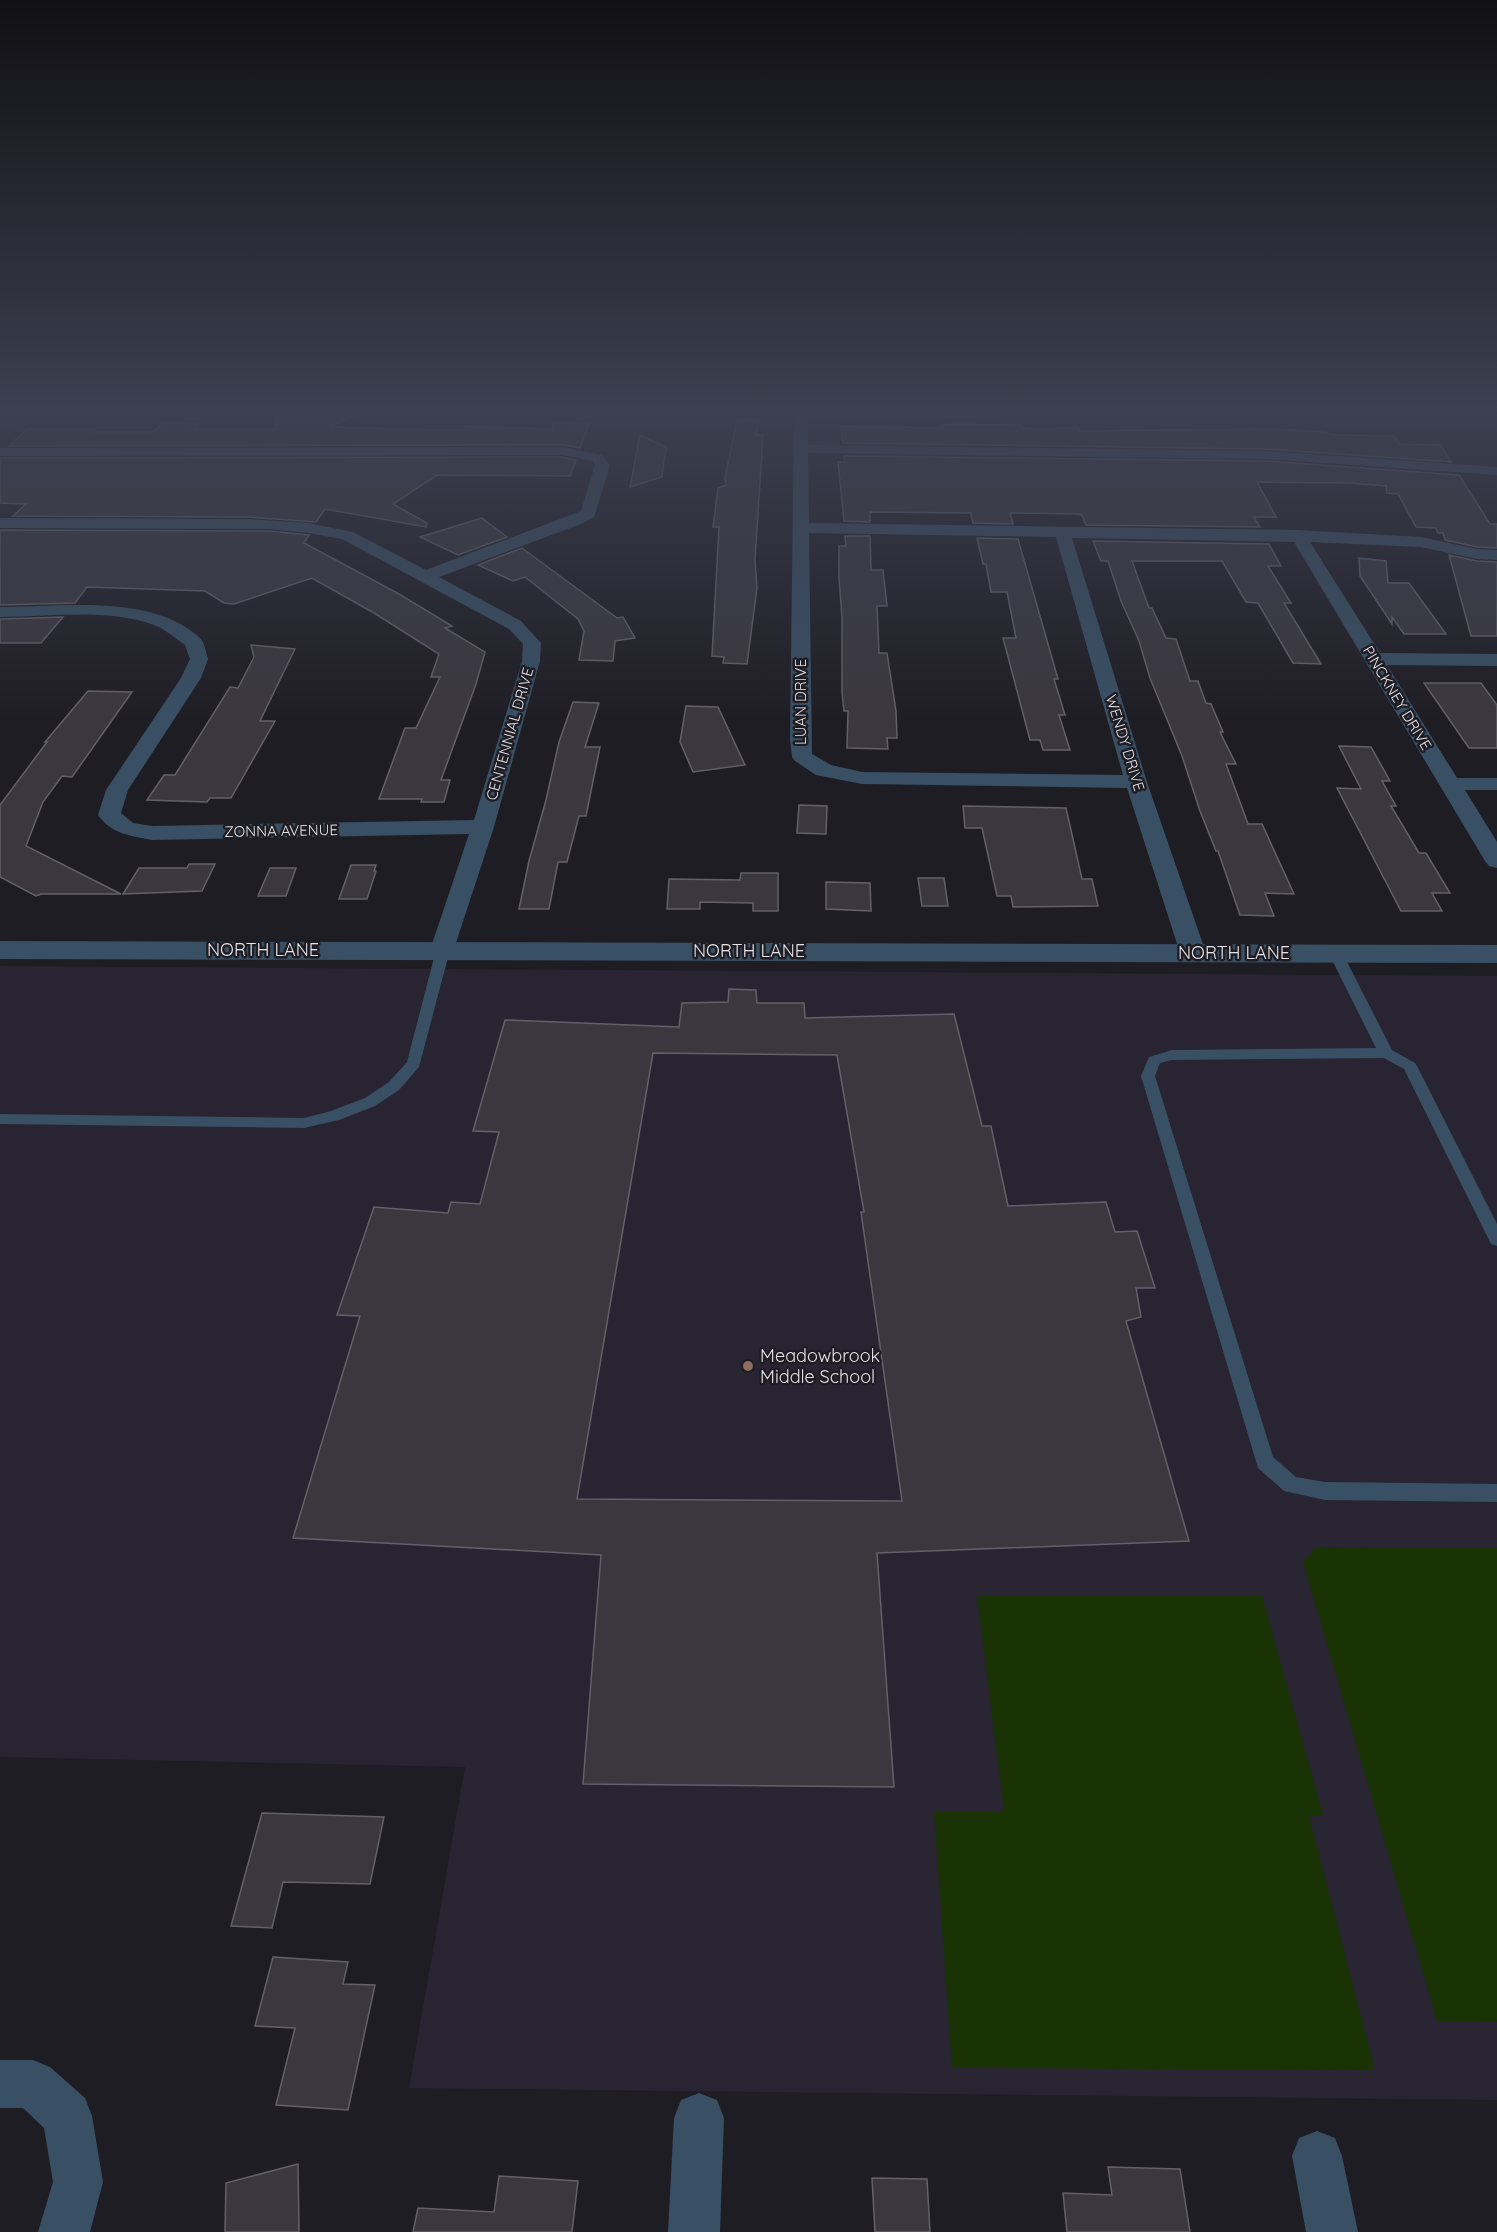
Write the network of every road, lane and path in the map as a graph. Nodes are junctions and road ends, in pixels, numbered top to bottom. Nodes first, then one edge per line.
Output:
1 (588, 512) edge
2 (802, 512) edge
3 (0, 523) edge
4 (802, 528) junction
5 (1062, 531) junction
6 (1298, 535) junction
7 (1497, 555) edge
8 (426, 576) junction
9 (0, 612) edge
10 (1373, 659) junction
11 (1497, 660) edge
12 (1136, 782) junction
13 (1449, 784) junction
14 (1497, 784) edge
15 (483, 827) junction
16 (1497, 861) edge
17 (0, 950) edge
18 (443, 950) junction
19 (1192, 953) junction
20 (1336, 954) junction
21 (1497, 954) edge
22 (1386, 1053) junction
23 (0, 1119) edge
24 (1497, 1240) edge
25 (1497, 1492) edge
26 (0, 2084) edge
27 (699, 2118) dead end
28 (1317, 2156) dead end
29 (64, 2232) edge
30 (694, 2232) edge
31 (1332, 2232) edge

1 - 8 street
2 - 4 street, LUAN DRIVE
3 - 8 street, CENTENNIAL DRIVE
4 - 5 street
4 - 12 street, LUAN DRIVE
5 - 6 street
5 - 12 street, WENDY DRIVE
6 - 7 street
6 - 10 street, PINCKNEY DRIVE
8 - 15 street, CENTENNIAL DRIVE
9 - 15 street, ZONNA AVENUE
10 - 11 street
10 - 13 street, PINCKNEY DRIVE
12 - 19 street, WENDY DRIVE
13 - 14 street
13 - 16 street, PINCKNEY DRIVE
15 - 18 street, CENTENNIAL DRIVE
17 - 18 street, NORTH LANE
18 - 19 street, NORTH LANE
18 - 23 lane
19 - 20 street, NORTH LANE
20 - 21 street, NORTH LANE
20 - 22 lane
22 - 24 lane
22 - 25 lane
26 - 29 street
27 - 30 street
28 - 31 street

